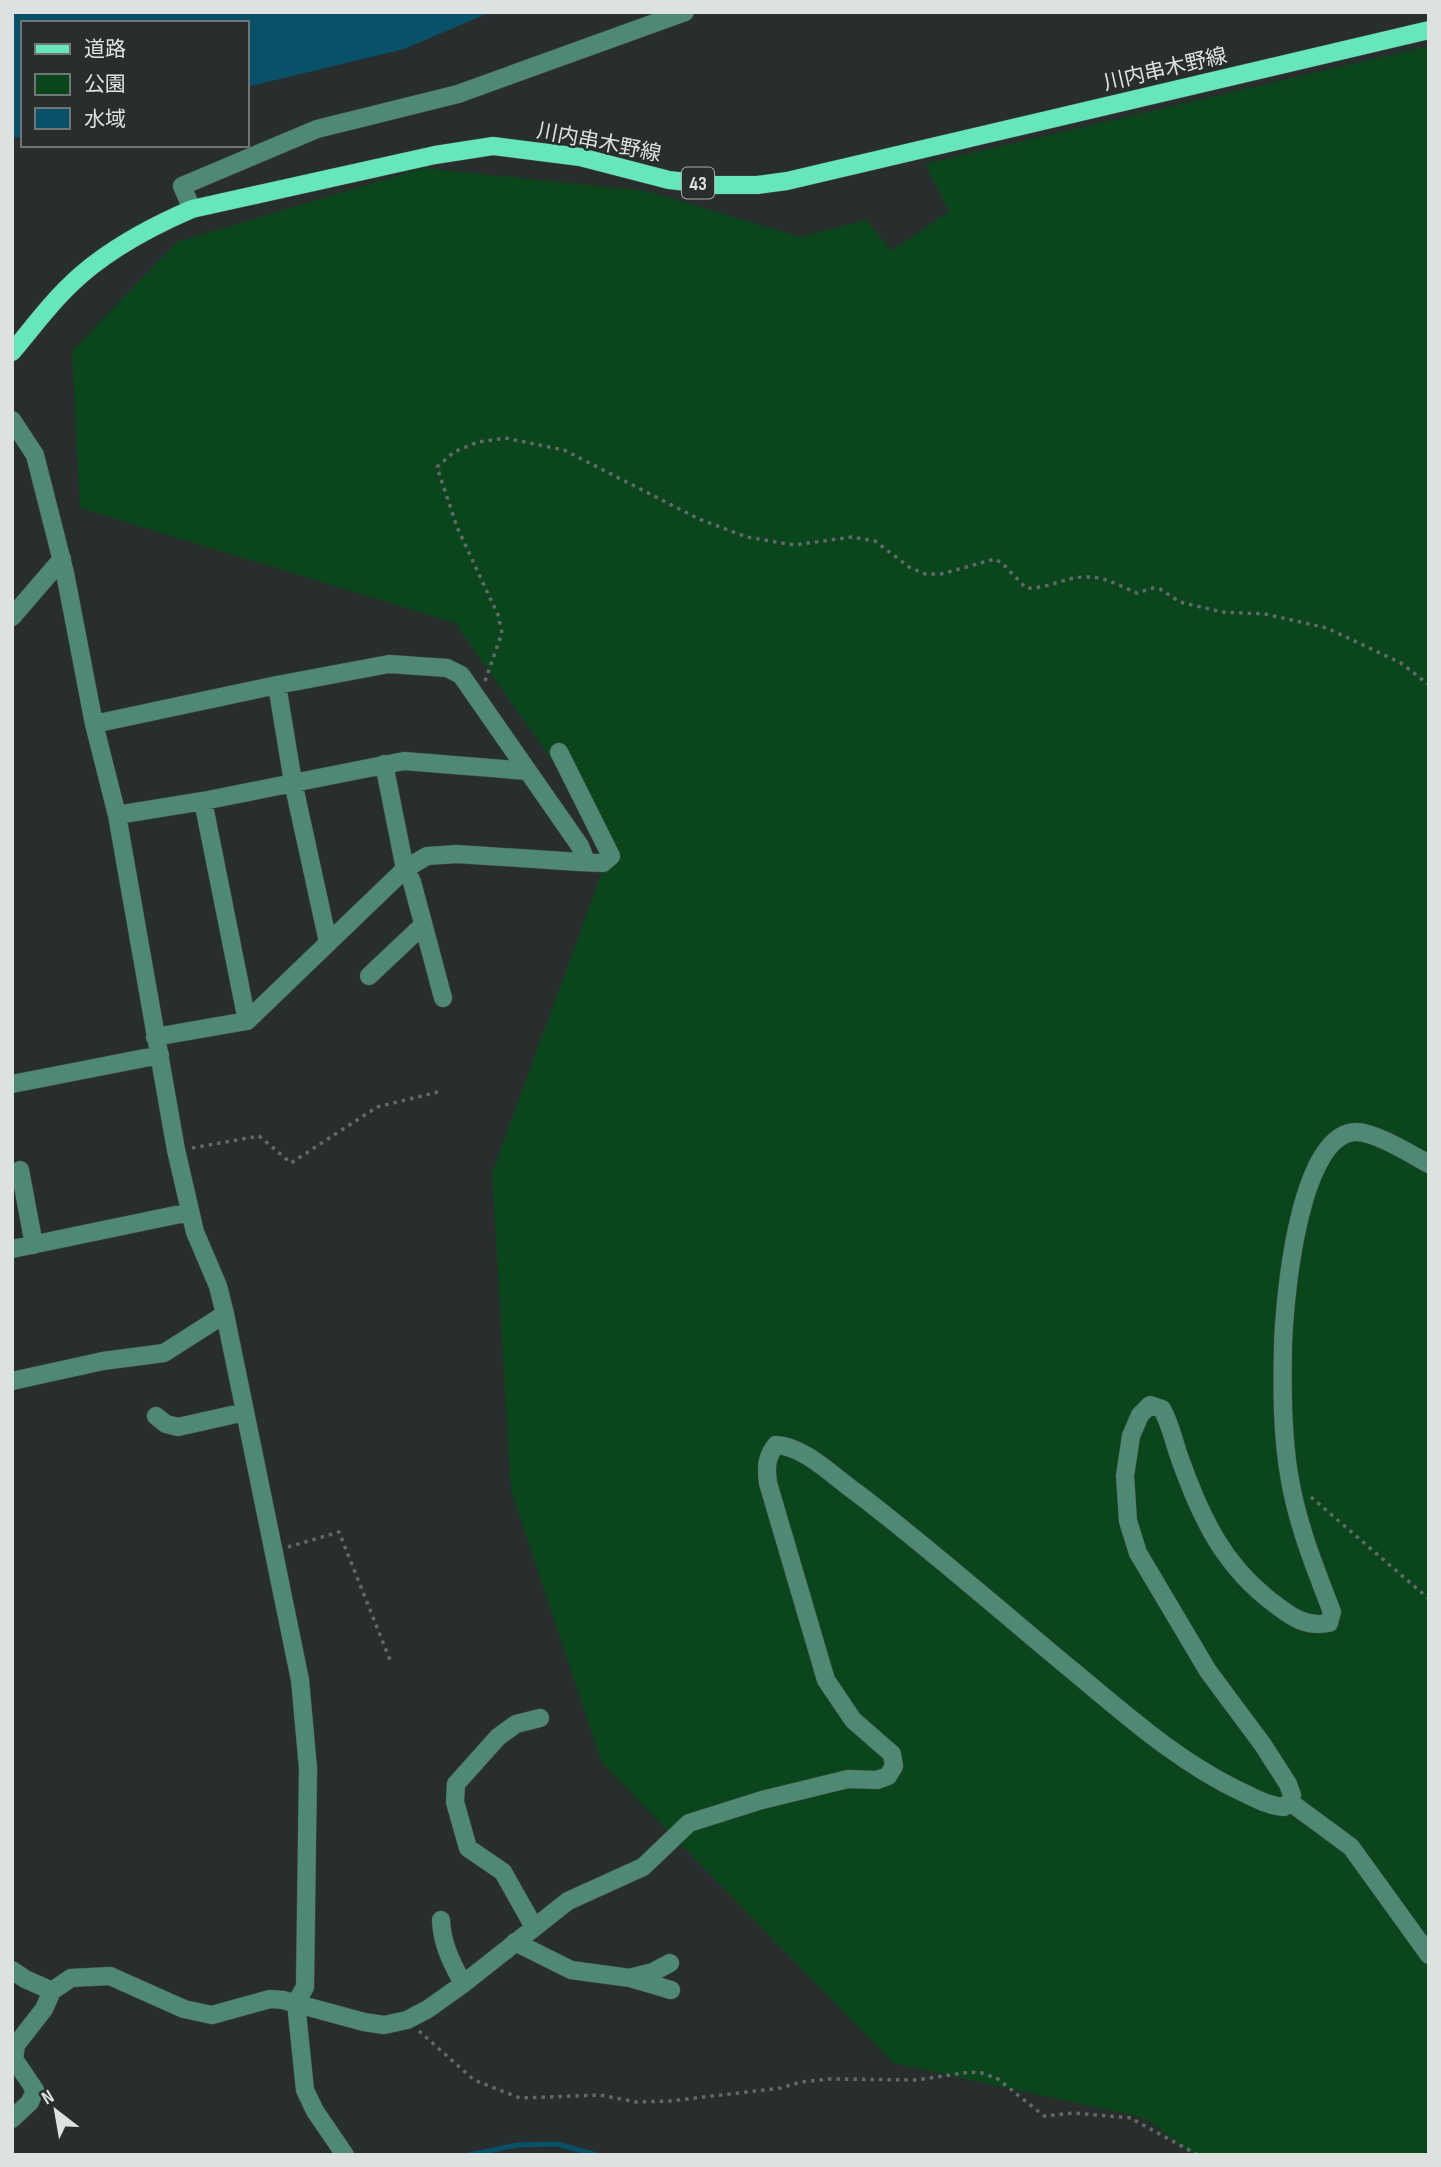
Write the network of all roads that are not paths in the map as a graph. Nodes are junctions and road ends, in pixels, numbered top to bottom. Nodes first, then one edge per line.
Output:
1 (685, 12) edge
2 (1429, 30) edge
3 (192, 209) junction
4 (12, 352) edge
5 (12, 420) edge
6 (62, 559) junction
7 (12, 617) edge
8 (277, 685) junction
9 (94, 724) junction
10 (559, 752) dead end
11 (384, 764) junction
12 (528, 771) junction
13 (293, 782) junction
14 (203, 801) junction
15 (117, 815) junction
16 (579, 862) junction
17 (405, 869) junction
18 (423, 925) junction
19 (328, 942) junction
20 (369, 975) dead end
21 (443, 998) dead end
22 (247, 1021) junction
23 (155, 1037) junction
24 (160, 1055) junction
25 (12, 1084) edge
26 (1429, 1164) edge
27 (20, 1170) dead end
28 (190, 1212) junction
29 (34, 1245) junction
30 (12, 1250) edge
31 (225, 1314) junction
32 (12, 1381) edge
33 (245, 1412) junction
34 (156, 1416) dead end
35 (540, 1718) dead end
36 (1290, 1802) junction
37 (441, 1920) dead end
38 (534, 1927) junction
39 (515, 1942) junction
40 (1429, 1955) edge
41 (670, 1963) dead end
42 (12, 1970) edge
43 (629, 1978) junction
44 (463, 1984) junction
45 (671, 1990) dead end
46 (52, 1991) junction
47 (296, 2003) junction
48 (12, 2119) edge
49 (345, 2155) edge

1 - 3 street
2 - 3 main road, 川内串木野線 / 43
3 - 4 main road, 川内串木野線 / 43
5 - 6 street
6 - 7 street
6 - 9 street
8 - 9 street
8 - 12 street
8 - 13 street
9 - 15 street
10 - 16 street
11 - 12 street
11 - 13 street
11 - 17 street
12 - 16 street
13 - 14 street
13 - 19 street
14 - 15 street
14 - 22 street
15 - 23 street
16 - 17 street
17 - 18 street
17 - 19 street
18 - 20 street
18 - 21 street
19 - 22 street
22 - 23 street
23 - 24 street
24 - 25 street
24 - 28 street
26 - 36 street
27 - 29 street
28 - 29 street
28 - 31 street
29 - 30 street
31 - 32 street
31 - 33 street
33 - 34 street
33 - 47 street
35 - 38 street
36 - 38 street
36 - 40 street
37 - 44 street
38 - 39 street
39 - 43 street
39 - 44 street
41 - 43 street
42 - 46 street
43 - 45 street
44 - 47 street
46 - 47 street
46 - 48 street
47 - 49 street

